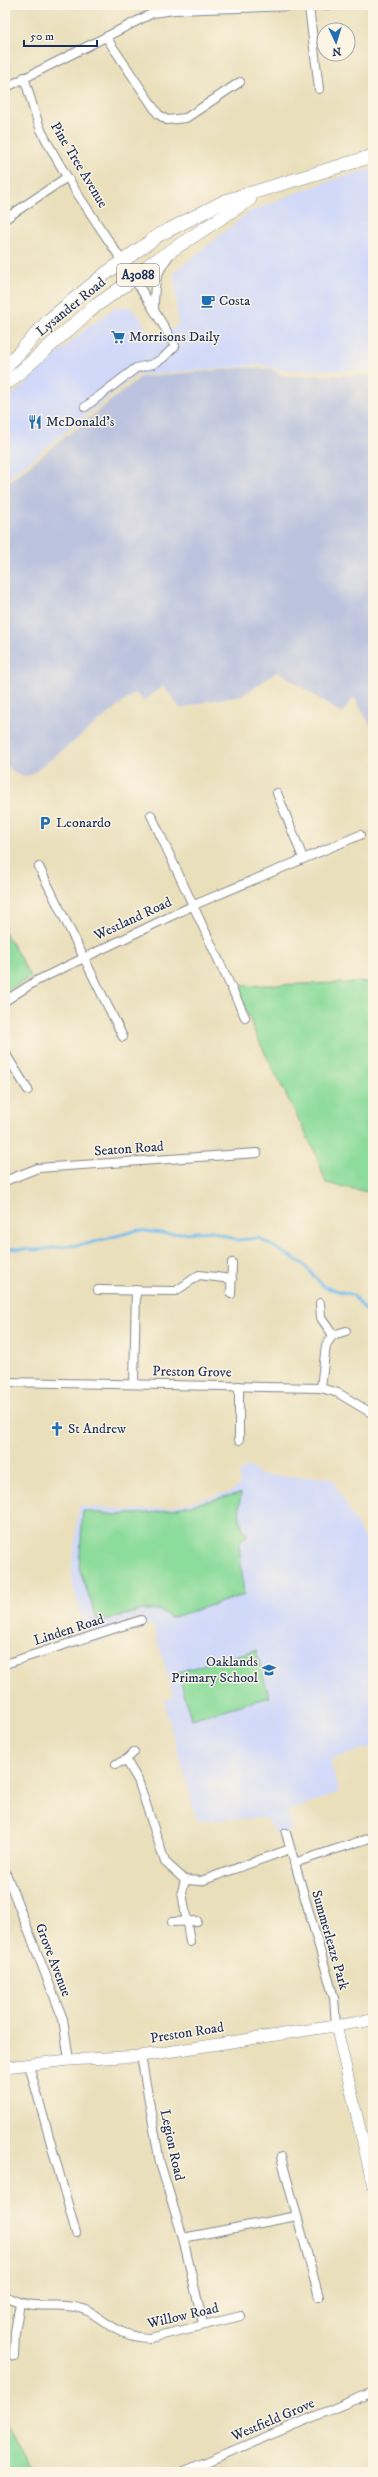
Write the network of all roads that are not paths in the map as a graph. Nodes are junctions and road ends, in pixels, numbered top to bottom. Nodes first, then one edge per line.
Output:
1 (329, 5) edge
2 (174, 7) edge
3 (309, 7) junction
4 (106, 37) junction
5 (24, 77) junction
6 (240, 82) dead end
7 (5, 88) edge
8 (319, 90) dead end
9 (373, 156) edge
10 (67, 177) junction
11 (282, 183) junction
12 (5, 219) edge
13 (176, 248) junction
14 (122, 261) junction
15 (135, 278) junction
16 (154, 311) junction
17 (5, 368) edge
18 (5, 382) edge
19 (85, 407) dead end
20 (277, 793) dead end
21 (151, 814) dead end
22 (360, 835) dead end
23 (303, 858) junction
24 (39, 867) dead end
25 (194, 905) junction
26 (84, 956) junction
27 (5, 1001) edge
28 (245, 1017) dead end
29 (123, 1037) dead end
30 (5, 1053) edge
31 (28, 1090) dead end
32 (257, 1153) dead end
33 (5, 1181) edge
34 (232, 1263) dead end
35 (232, 1279) junction
36 (98, 1290) dead end
37 (136, 1290) junction
38 (232, 1294) dead end
39 (320, 1303) dead end
40 (346, 1331) dead end
41 (333, 1335) junction
42 (5, 1382) edge
43 (134, 1384) junction
44 (239, 1386) junction
45 (321, 1388) junction
46 (373, 1414) edge
47 (239, 1440) dead end
48 (141, 1620) dead end
49 (5, 1664) edge
50 (134, 1752) dead end
51 (126, 1760) junction
52 (116, 1764) dead end
53 (286, 1833) dead end
54 (373, 1837) edge
55 (290, 1850) junction
56 (294, 1863) junction
57 (5, 1871) edge
58 (185, 1880) junction
59 (197, 1921) dead end
60 (172, 1922) dead end
61 (186, 1922) junction
62 (190, 1942) dead end
63 (373, 2020) edge
64 (336, 2025) junction
65 (141, 2056) junction
66 (69, 2060) junction
67 (29, 2065) junction
68 (5, 2067) edge
69 (281, 2157) dead end
70 (373, 2186) edge
71 (297, 2216) junction
72 (76, 2233) dead end
73 (183, 2238) junction
74 (5, 2296) edge
75 (319, 2297) dead end
76 (20, 2303) junction
77 (241, 2316) dead end
78 (203, 2324) junction
79 (14, 2356) dead end
80 (373, 2392) edge
81 (182, 2472) edge

1 - 3 street
2 - 3 street
2 - 4 street
3 - 8 street
4 - 5 street
4 - 6 street
5 - 7 street
5 - 10 street, Pine Tree Avenue
9 - 11 main road, Lysander Road / A3088
10 - 12 street
10 - 14 street, Pine Tree Avenue
11 - 13 main road, Lysander Road / A3088
11 - 14 main road, Lysander Road / A3088
13 - 15 main road, Lysander Road / A3088
13 - 16 street
14 - 15 street, Pine Tree Avenue
14 - 17 main road, Lysander Road / A3088
15 - 16 street, Pine Tree Avenue
15 - 18 main road, Lysander Road / A3088
16 - 19 street, Pine Tree Avenue
20 - 23 street
21 - 25 street, Westland Road
22 - 23 street, Westland Road
23 - 25 street, Westland Road
24 - 26 street, Westland Road
25 - 26 street, Westland Road
25 - 28 street
26 - 27 street, Westland Road
26 - 29 street, Westland Road
30 - 31 street
32 - 33 street, Seaton Road
34 - 35 street
35 - 37 street
35 - 38 street
36 - 37 street
37 - 43 street
39 - 41 street
40 - 41 street
41 - 45 street
42 - 43 street, Preston Grove
43 - 44 street, Preston Grove
44 - 45 street, Preston Grove
44 - 47 street
45 - 46 street, Preston Grove
48 - 49 street, Linden Road
50 - 51 street
51 - 52 street
51 - 58 street
53 - 55 street, Summerleaze Park
54 - 56 street
55 - 56 street, Summerleaze Park
55 - 58 street
56 - 64 street, Summerleaze Park
57 - 66 street, Grove Avenue
58 - 61 street
59 - 61 street
60 - 61 street
61 - 62 street
63 - 64 street, Preston Road
64 - 65 street, Preston Road
64 - 70 street
65 - 66 street, Preston Road
65 - 73 street, Legion Road
66 - 67 street, Preston Road
67 - 68 street, Preston Road
67 - 72 street
69 - 71 street
71 - 73 street
71 - 75 street
73 - 78 street, Legion Road
74 - 76 street, Willow Road
76 - 78 street, Willow Road
76 - 79 street
77 - 78 street, Willow Road
80 - 81 street, Westfield Grove

